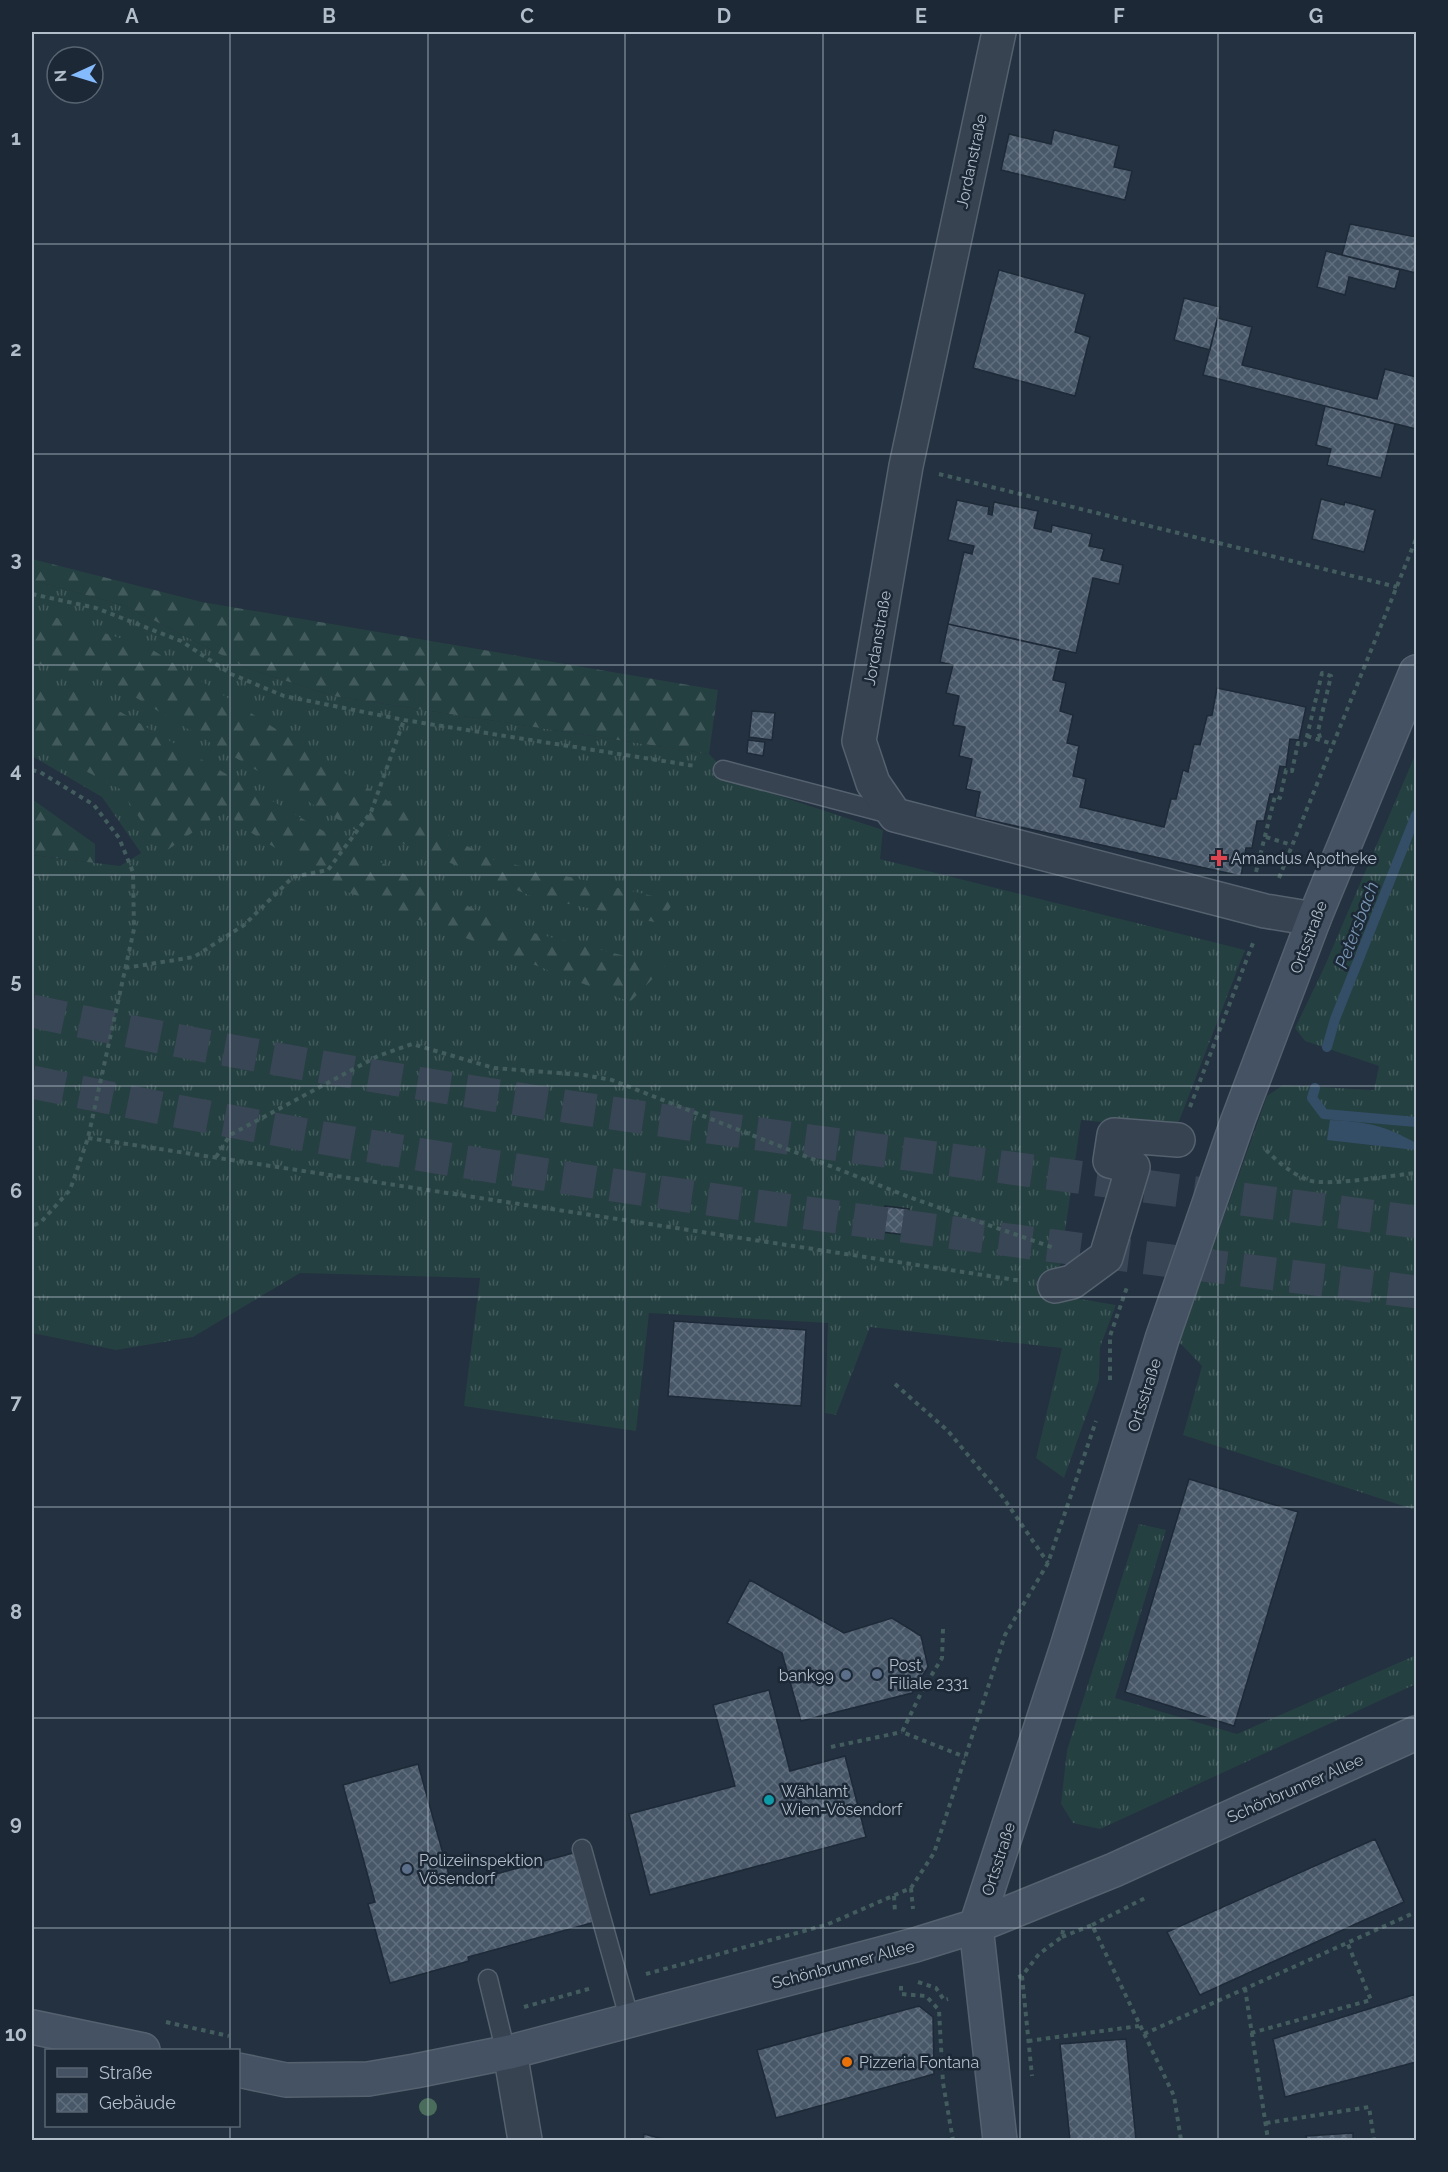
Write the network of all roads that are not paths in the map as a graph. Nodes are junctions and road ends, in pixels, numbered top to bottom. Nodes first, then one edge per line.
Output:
1 (999, 32) edge
2 (1416, 672) edge
3 (723, 770) road end
4 (896, 815) junction
5 (1314, 919) junction
6 (1178, 1140) dead end
7 (1055, 1286) road end
8 (1416, 1733) edge
9 (582, 1849) dead end
10 (976, 1926) junction
11 (488, 1979) dead end
12 (630, 2021) junction
13 (32, 2027) edge
14 (138, 2049) edge
15 (508, 2052) junction
16 (240, 2070) edge
17 (525, 2140) edge
18 (1000, 2140) edge

1 - 4 street, Jordanstraße
2 - 5 main road, Ortsstraße
3 - 4 lane
4 - 5 street
5 - 10 main road, Ortsstraße
6 - 7 street
8 - 10 main road, Schönbrunner Allee
9 - 12 lane
10 - 12 main road, Schönbrunner Allee
10 - 18 main road, Ortsstraße
11 - 15 lane
12 - 15 main road, Schönbrunner Allee
13 - 14 main road
15 - 16 main road, Schönbrunner Allee
15 - 17 street

